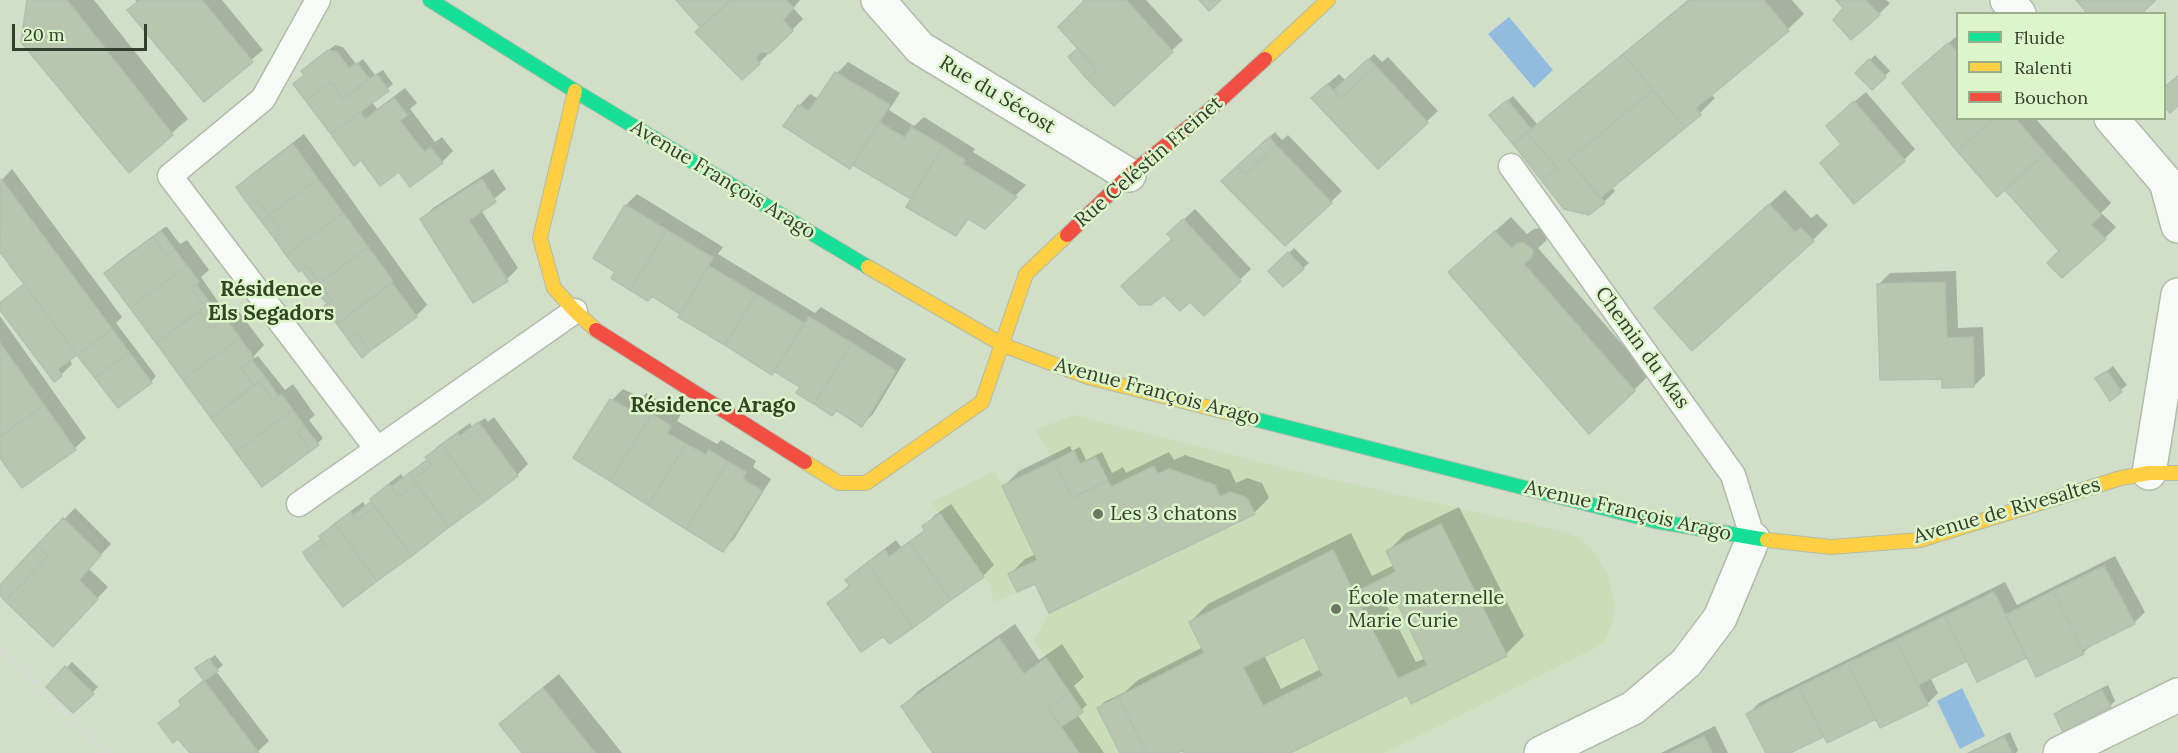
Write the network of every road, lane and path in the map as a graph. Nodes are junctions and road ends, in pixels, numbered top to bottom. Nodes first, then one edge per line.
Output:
1 (318, 0) edge
2 (430, 0) edge
3 (878, 0) edge
4 (1328, 0) edge
5 (2007, 0) edge
6 (2017, 12) edge
7 (575, 91) junction
8 (2113, 120) edge
9 (1511, 166) dead end
10 (1129, 175) junction
11 (2178, 226) edge
12 (2178, 295) edge
13 (575, 311) junction
14 (1003, 345) junction
15 (377, 449) junction
16 (2164, 473) edge
17 (299, 504) dead end
18 (1753, 539) junction
19 (0, 649) edge
20 (2178, 695) edge
21 (106, 753) edge
22 (1541, 753) edge
23 (2060, 753) edge

1 - 15 lane
2 - 7 main road, Avenue François Arago
3 - 10 street, Rue du Sécost
4 - 10 main road, Rue Celéstin Freinet
5 - 6 street
7 - 13 main road, Rue Celéstin Freinet
7 - 14 main road, Avenue François Arago
8 - 11 street
9 - 18 lane, Chemin du Mas
10 - 14 main road, Rue Celéstin Freinet
12 - 16 street
13 - 14 main road, Rue Celéstin Freinet
13 - 15 lane
14 - 18 main road, Avenue François Arago
15 - 17 lane
16 - 18 main road, Avenue de Rivesaltes
18 - 22 street
19 - 21 path
20 - 23 street

